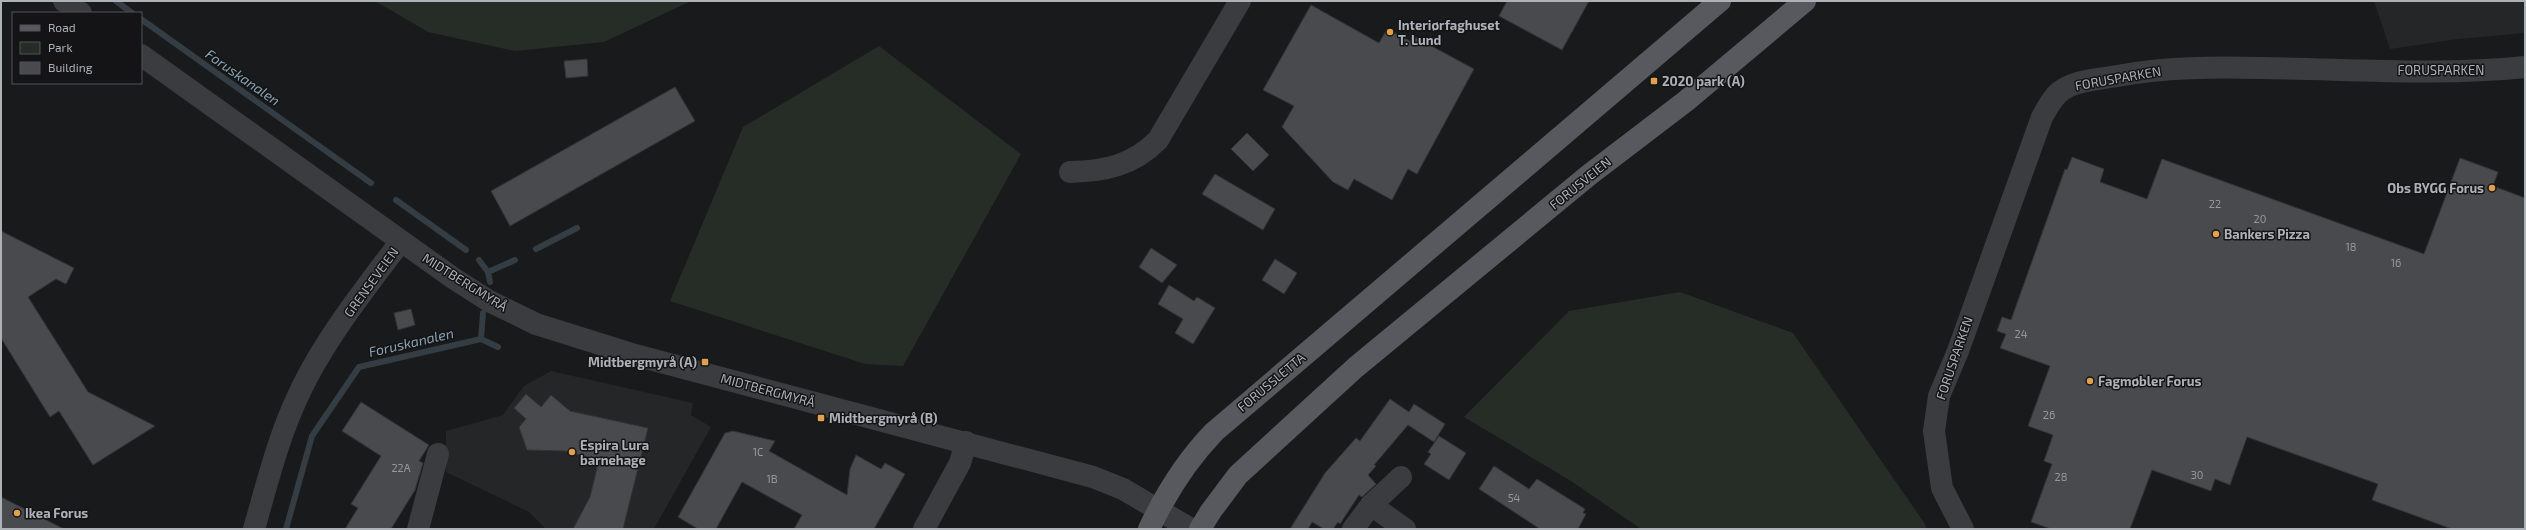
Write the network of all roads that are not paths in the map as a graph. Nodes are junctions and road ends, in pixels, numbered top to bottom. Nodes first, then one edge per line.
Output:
1 (64, 1) edge
2 (1240, 1) edge
3 (1720, 1) edge
4 (1805, 1) edge
5 (80, 12) edge
6 (142, 56) edge
7 (2525, 67) edge
8 (1070, 172) dead end
9 (402, 241) junction
10 (966, 442) junction
11 (438, 454) dead end
12 (1401, 477) dead end
13 (1371, 505) junction
14 (1158, 509) junction
15 (254, 529) edge
16 (418, 529) edge
17 (924, 529) edge
18 (1149, 529) edge
19 (1191, 529) edge
20 (1200, 529) edge
21 (1353, 529) edge
22 (1405, 529) edge
23 (1963, 529) edge

1 - 5 street
2 - 8 street
3 - 14 main road, FORUSSLETTA
4 - 20 main road, FORUSVEIEN
6 - 9 street, GRENSEVEIEN
7 - 23 street, FORUSPARKEN
9 - 10 street, MIDTBERGMYRÅ
9 - 15 street, GRENSEVEIEN
10 - 14 street, MIDTBERGMYRÅ
10 - 17 street
11 - 16 street
12 - 13 street
13 - 21 street
13 - 22 street
14 - 18 main road, FORUSSLETTA
14 - 19 street, MIDTBERGMYRÅ

